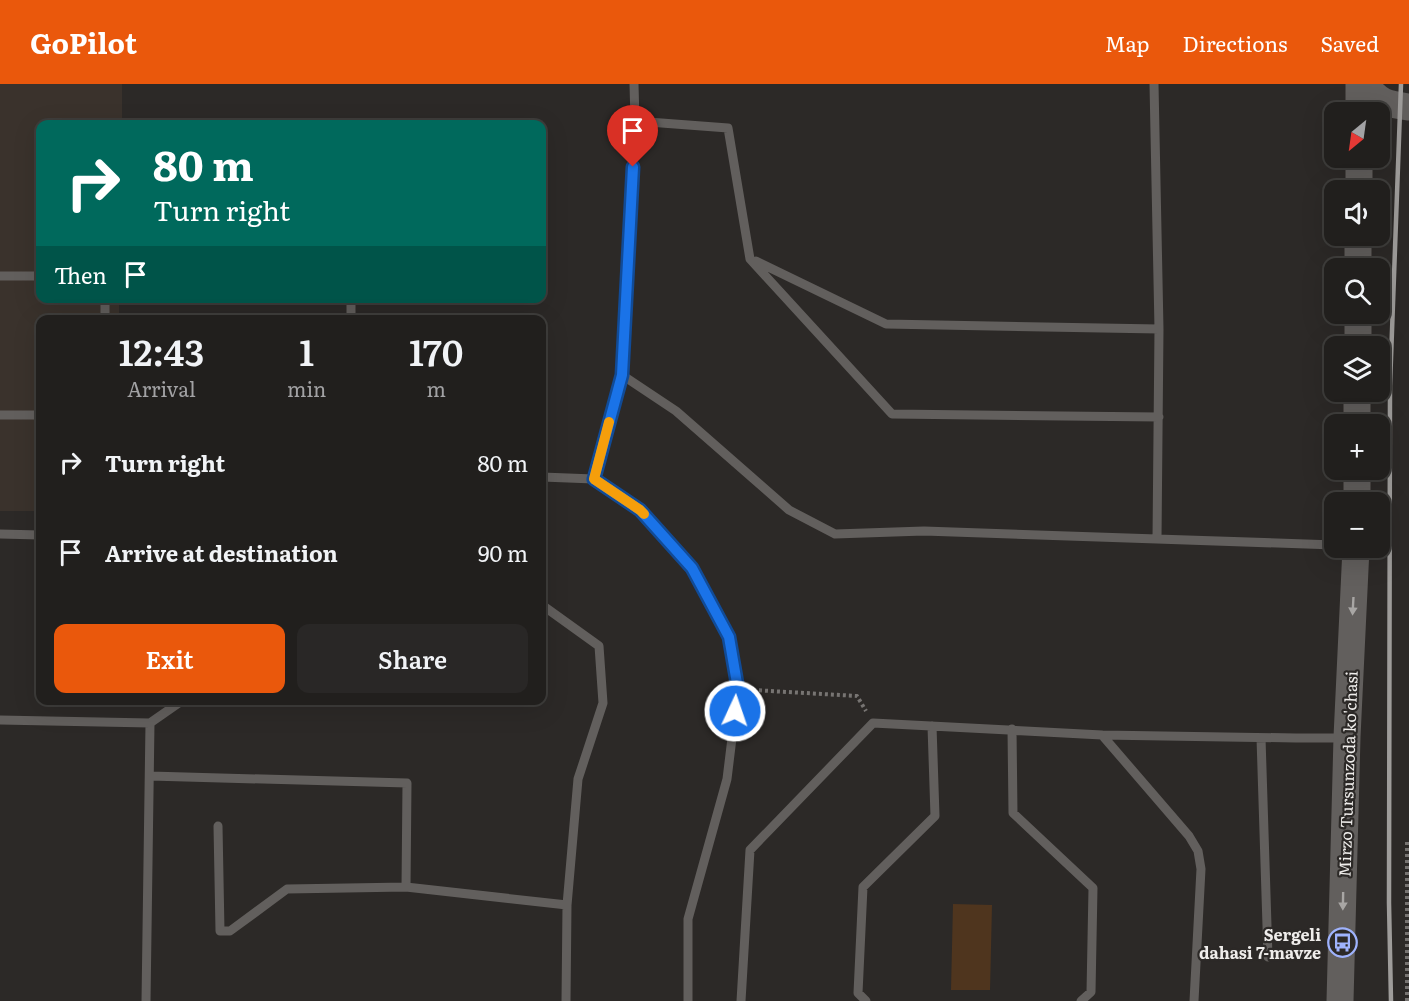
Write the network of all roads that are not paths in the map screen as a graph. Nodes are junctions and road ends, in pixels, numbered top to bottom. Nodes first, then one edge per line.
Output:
1 (634, 84) edge
2 (1154, 84) edge
3 (1359, 84) edge
4 (1365, 84) edge
5 (1359, 102) edge
6 (1409, 107) edge
7 (635, 121) junction
8 (750, 258) junction
9 (0, 276) edge
10 (36, 276) edge
11 (1159, 328) junction
12 (622, 375) junction
13 (0, 415) edge
14 (36, 415) edge
15 (1159, 417) junction
16 (546, 477) edge
17 (594, 479) junction
18 (0, 534) edge
19 (36, 535) edge
20 (1157, 539) junction
21 (1324, 545) edge
22 (1356, 558) edge
23 (546, 607) edge
24 (176, 705) edge
25 (0, 720) edge
26 (150, 723) junction
27 (932, 726) junction
28 (1012, 729) junction
29 (1102, 735) junction
30 (1261, 738) junction
31 (1347, 738) junction
32 (150, 776) junction
33 (218, 826) dead end
34 (406, 887) junction
35 (567, 904) junction
36 (1268, 957) dead end
37 (146, 1001) edge
38 (566, 1001) edge
39 (688, 1001) edge
40 (741, 1001) edge
41 (866, 1001) edge
42 (1081, 1001) edge
43 (1194, 1001) edge
44 (1340, 1001) edge

1 - 7 lane
2 - 11 lane
3 - 5 main road
4 - 6 main road
7 - 8 lane
7 - 12 lane
8 - 11 lane
8 - 15 lane
9 - 10 lane
11 - 15 lane
12 - 17 lane
12 - 20 lane
13 - 14 lane
15 - 20 lane
16 - 17 lane
17 - 39 lane
18 - 19 lane
20 - 21 lane
22 -> 31 main road, Mirzo Tursunzoda ko'chasi
23 - 35 lane
24 - 26 lane
25 - 26 lane
26 - 32 lane
27 - 28 lane
27 - 40 lane
27 - 41 lane
28 - 29 lane
28 - 42 lane
29 - 30 lane
29 - 43 lane
30 - 31 lane
30 - 36 lane
31 -> 44 main road, Mirzo Tursunzoda ko'chasi
32 - 34 lane
32 - 37 lane
33 - 34 lane
34 - 35 lane
35 - 38 lane

